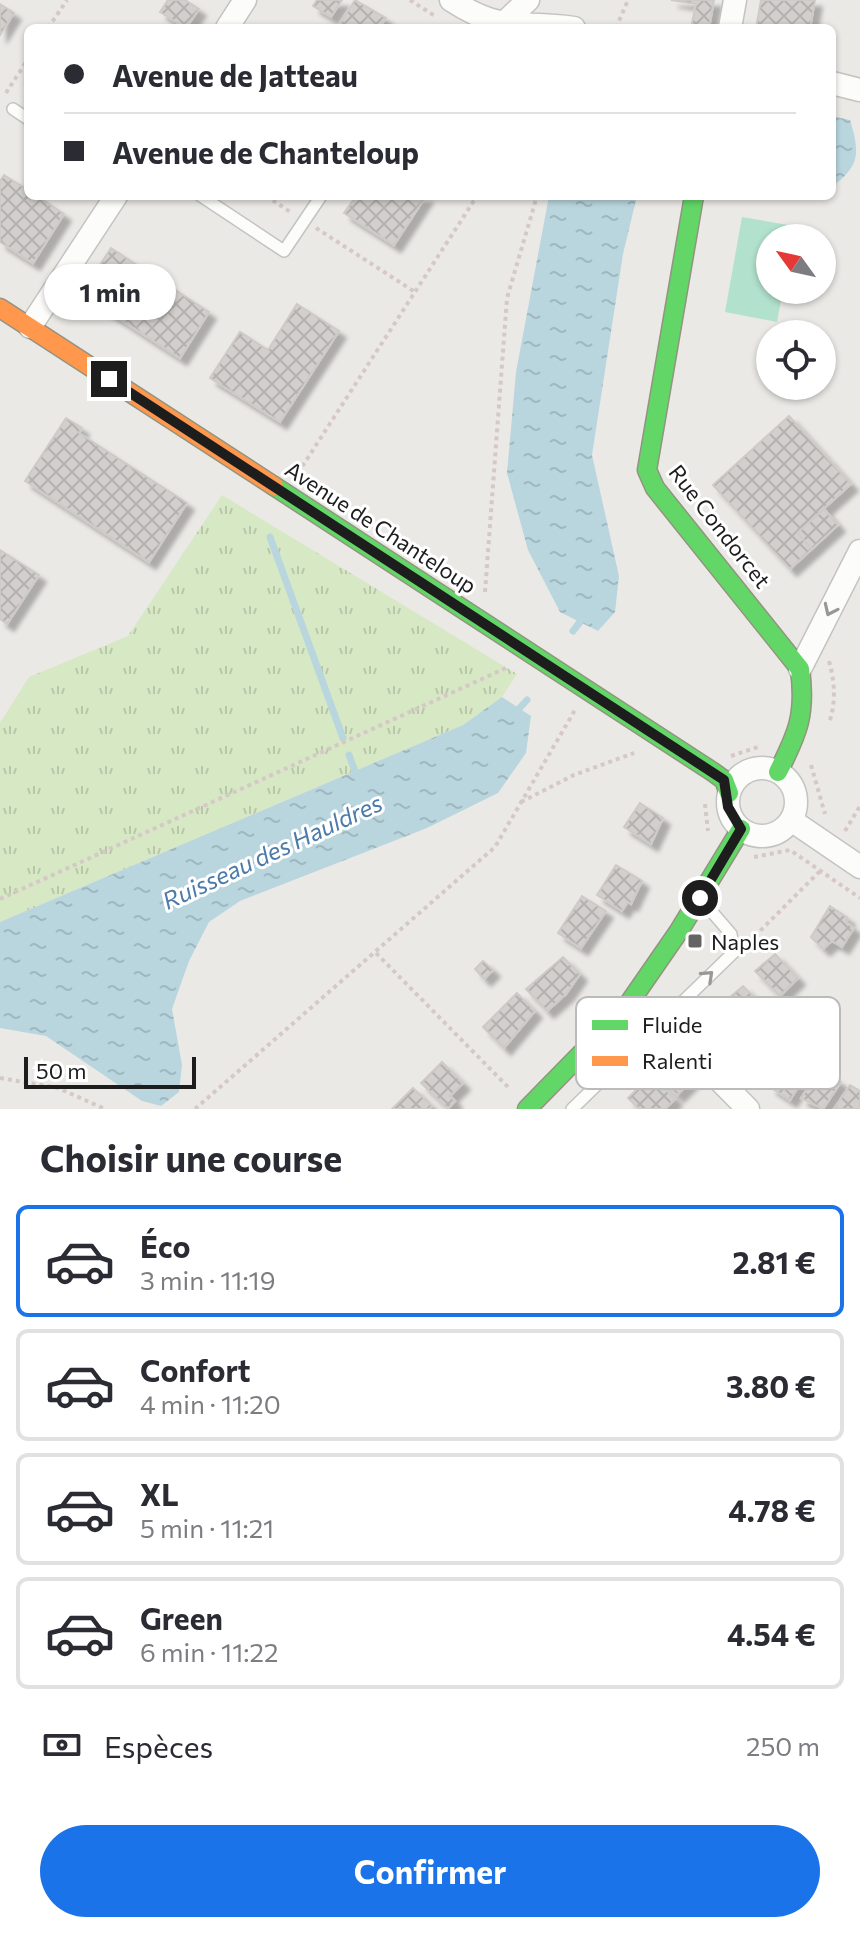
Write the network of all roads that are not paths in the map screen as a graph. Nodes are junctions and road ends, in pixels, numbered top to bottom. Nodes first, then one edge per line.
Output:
1 (245, 0) edge
2 (451, 0) edge
3 (528, 0) edge
4 (735, 0) edge
5 (230, 24) edge
6 (499, 24) edge
7 (503, 24) edge
8 (731, 24) edge
9 (836, 84) edge
10 (860, 90) edge
11 (13, 109) dead end
12 (24, 116) edge
13 (113, 200) edge
14 (207, 200) edge
15 (318, 200) edge
16 (693, 200) edge
17 (0, 308) edge
18 (30, 327) junction
19 (860, 551) edge
20 (800, 669) junction
21 (778, 772) junction
22 (729, 793) junction
23 (791, 820) junction
24 (736, 839) junction
25 (860, 867) edge
26 (700, 898) junction
27 (633, 997) edge
28 (685, 997) edge
29 (576, 1059) edge
30 (592, 1089) edge
31 (728, 1089) edge
32 (527, 1109) edge
33 (572, 1109) edge
34 (748, 1109) edge

1 - 5 street
2 - 6 street
3 - 7 street
4 - 8 street
9 - 10 street
11 - 12 lane
13 - 18 street
14 - 15 lane
16 - 20 street, Rue Condorcet
17 - 18 street, Avenue de Chanteloup
18 - 22 street, Avenue de Chanteloup
19 -> 20 street
20 - 21 street
21 - 22 street
21 - 23 street
22 - 24 street
23 - 24 street
23 - 25 street
24 - 26 street
26 - 27 street
28 -> 26 lane
29 - 32 street
30 - 33 lane
31 - 34 street

